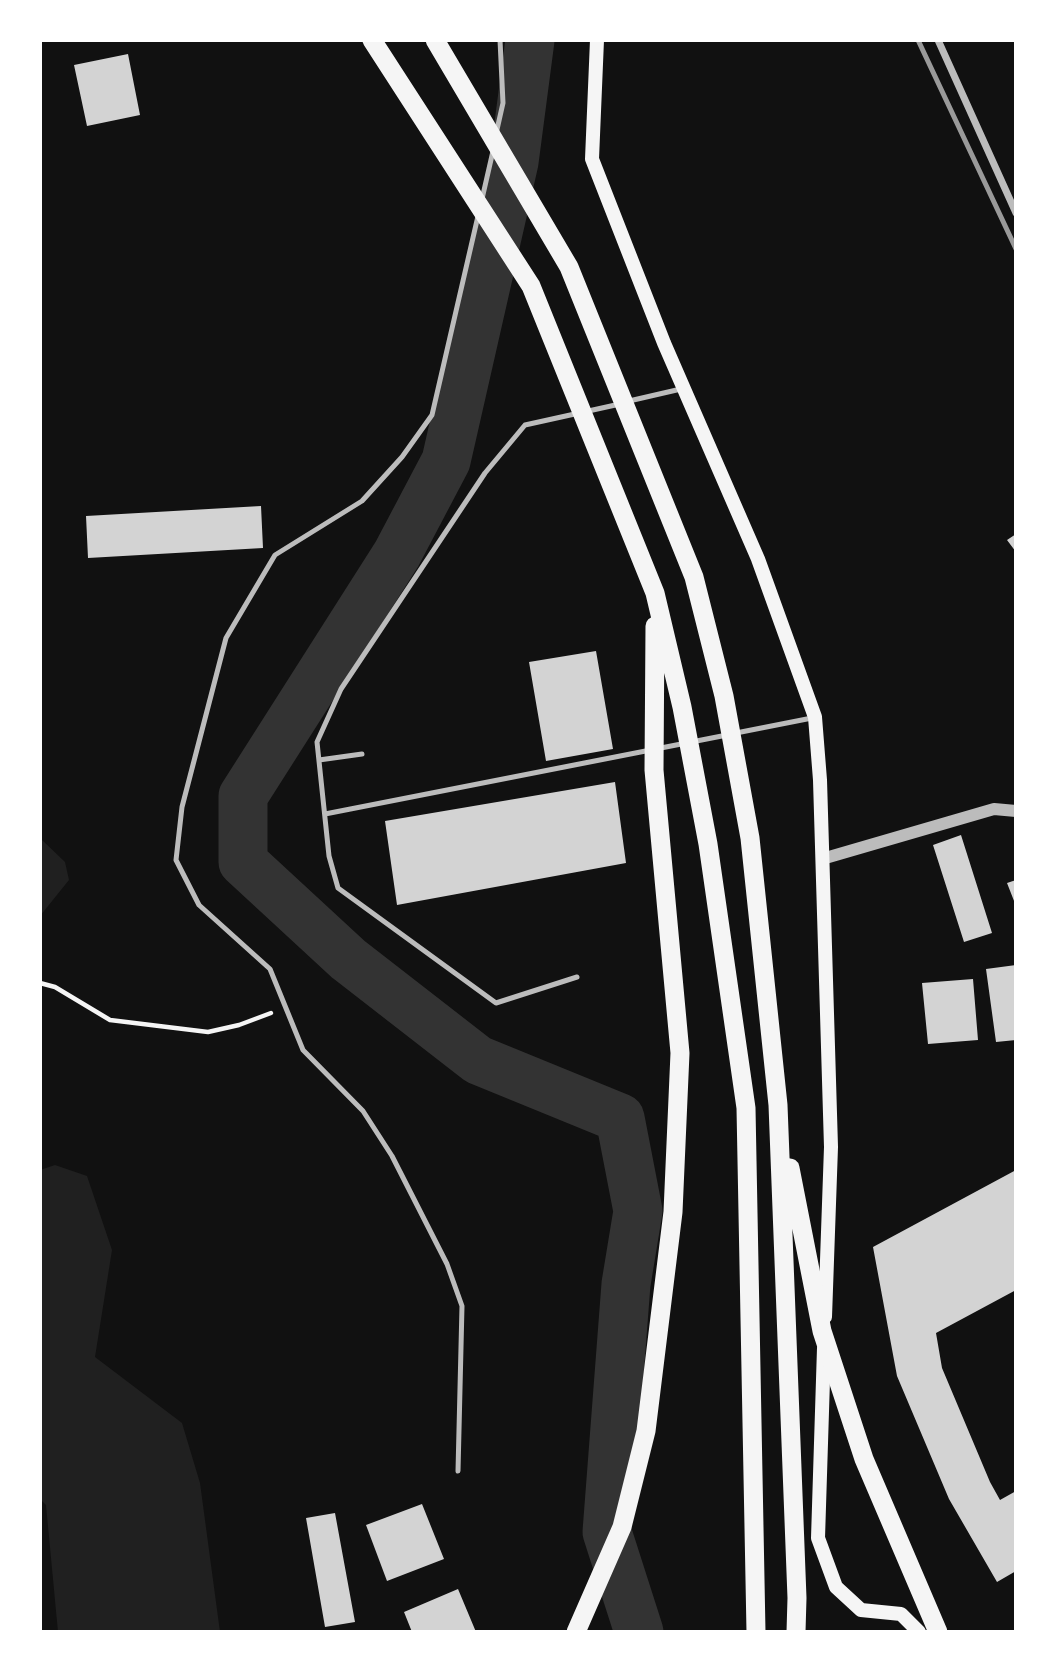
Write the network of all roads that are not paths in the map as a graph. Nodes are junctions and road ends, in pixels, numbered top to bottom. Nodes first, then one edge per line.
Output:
1 (372, 40) edge
2 (435, 40) edge
3 (500, 40) edge
4 (597, 40) edge
5 (938, 40) edge
6 (1016, 213) edge
7 (684, 389) junction
8 (655, 593) junction
9 (815, 717) junction
10 (362, 754) dead end
11 (319, 760) junction
12 (1016, 811) edge
13 (325, 814) junction
14 (822, 859) junction
15 (577, 977) dead end
16 (778, 1105) junction
17 (458, 1471) dead end
18 (576, 1632) edge
19 (755, 1632) edge
20 (796, 1632) edge
21 (919, 1632) edge
22 (938, 1632) edge

1 - 8 highway
2 - 16 highway
3 - 17 lane
4 - 7 main road
5 - 6 street
7 - 9 main road
7 - 11 lane
8 - 18 highway
8 - 19 highway
9 - 13 lane
9 - 14 main road
10 - 11 lane
11 - 13 lane
12 - 14 street
13 - 15 lane
14 - 21 main road
16 - 20 highway
16 - 22 highway

